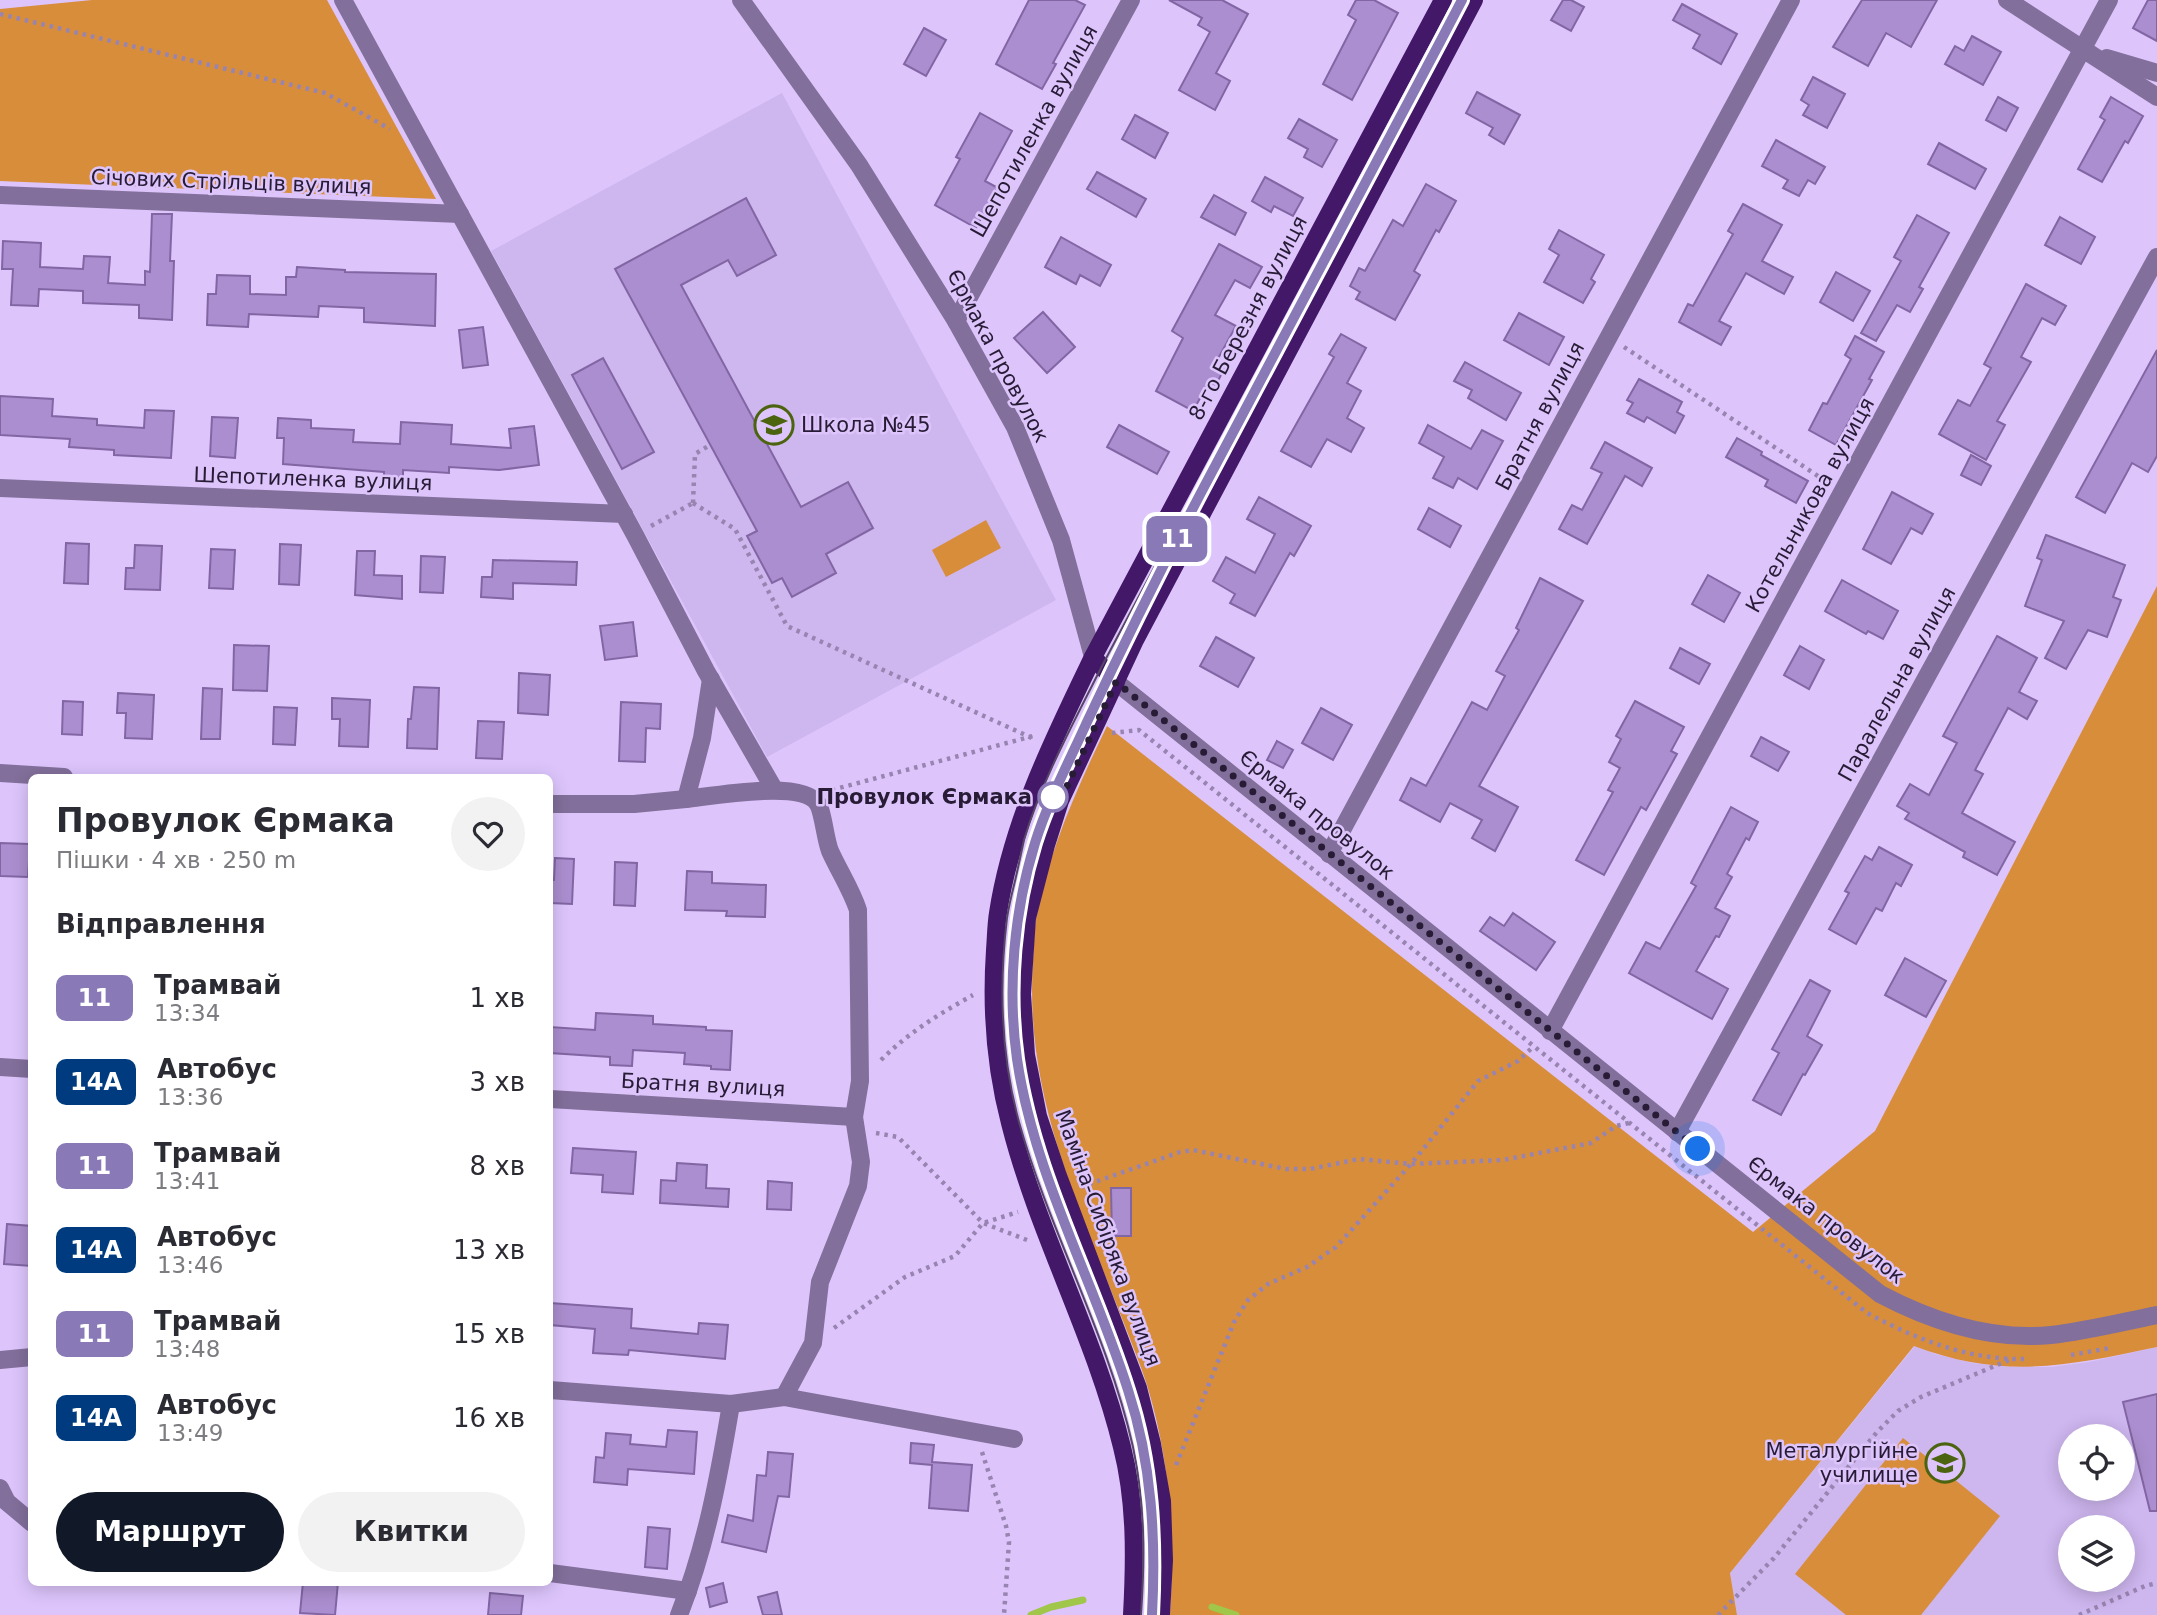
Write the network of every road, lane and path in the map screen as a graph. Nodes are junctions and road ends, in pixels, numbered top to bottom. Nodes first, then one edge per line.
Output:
1 (343, 0) edge
2 (741, 0) edge
3 (1131, 0) edge
4 (1443, 0) edge
5 (1474, 0) edge
6 (1791, 0) edge
7 (2007, 0) edge
8 (2109, 0) edge
9 (0, 14) edge
10 (2083, 51) junction
11 (2157, 73) edge
12 (2157, 97) edge
13 (391, 129) dead end
14 (0, 195) edge
15 (460, 214) junction
16 (2157, 257) edge
17 (956, 321) junction
18 (1609, 337) junction
19 (710, 445) dead end
20 (0, 488) edge
21 (1843, 492) junction
22 (693, 503) junction
23 (624, 514) junction
24 (635, 535) junction
25 (1093, 657) junction
26 (711, 680) junction
27 (1116, 682) junction
28 (0, 773) edge
29 (28, 775) edge
30 (774, 789) junction
31 (811, 796) junction
32 (686, 799) junction
33 (553, 804) edge
34 (1329, 854) junction
35 (975, 994) dead end
36 (1550, 1031) junction
37 (0, 1067) edge
38 (28, 1069) edge
39 (860, 1081) junction
40 (553, 1099) edge
41 (1657, 1116) junction
42 (854, 1117) junction
43 (1677, 1132) junction
44 (1411, 1164) junction
45 (1064, 1193) junction
46 (1037, 1207) junction
47 (983, 1223) junction
48 (1054, 1250) junction
49 (2157, 1315) edge
50 (813, 1343) junction
51 (28, 1357) edge
52 (2012, 1359) dead end
53 (0, 1360) edge
54 (553, 1390) edge
55 (784, 1397) junction
56 (731, 1404) junction
57 (976, 1432) junction
58 (1014, 1439) dead end
59 (0, 1488) edge
60 (1161, 1502) junction
61 (28, 1520) edge
62 (553, 1573) edge
63 (2157, 1583) edge
64 (688, 1591) junction
65 (679, 1615) edge
66 (1004, 1615) edge
67 (1132, 1615) edge
68 (1161, 1615) edge
69 (1718, 1615) edge
70 (2079, 1615) edge

1 - 15 street
2 - 17 street, Єрмака провулок
3 - 17 street, Шепотиленка вулиця
4 - 25 main road, 8-го Березня вулиця
5 - 27 main road
6 - 18 street, Братня вулиця
7 - 10 street
8 - 10 street, Котельникова вулиця
9 - 13 path
10 - 11 street
10 - 12 street
10 - 21 street, Котельникова вулиця
14 - 15 street, Січових Стрільців вулиця
15 - 23 street
16 - 43 street, Паралельна вулиця
17 - 25 street, Єрмака провулок
18 - 21 path
18 - 34 street, Братня вулиця
19 - 22 path
20 - 23 street, Шепотиленка вулиця
21 - 36 street, Котельникова вулиця
22 - 24 path
22 - 31 path
23 - 24 street
24 - 26 street
25 - 27 main road, Єрмака провулок
25 - 46 main road
26 - 30 street
26 - 32 street
27 - 34 street, Єрмака провулок
27 - 45 main road, Маміна-Сибіряка вулиця
28 - 29 street
30 - 31 street
30 - 32 street
31 - 39 street
32 - 33 street
34 - 36 street, Єрмака провулок
35 - 39 path
36 - 41 street, Єрмака провулок
36 - 44 path
37 - 38 street
39 - 42 street
40 - 42 street, Братня вулиця
41 - 43 street, Єрмака провулок
41 - 44 path
42 - 47 path
42 - 50 street
43 - 49 street, Єрмака провулок
44 - 45 path
44 - 60 path
45 - 60 main road, Маміна-Сибіряка вулиця
46 - 47 path
46 - 48 main road
47 - 48 path
47 - 50 path
48 - 67 main road
50 - 55 street
51 - 53 street
52 - 69 path
54 - 56 street
55 - 56 street
55 - 57 street
56 - 64 street
57 - 58 street
57 - 66 path
59 - 61 street
60 - 68 main road, Маміна-Сибіряка вулиця
62 - 64 street
63 - 70 path
64 - 65 street

